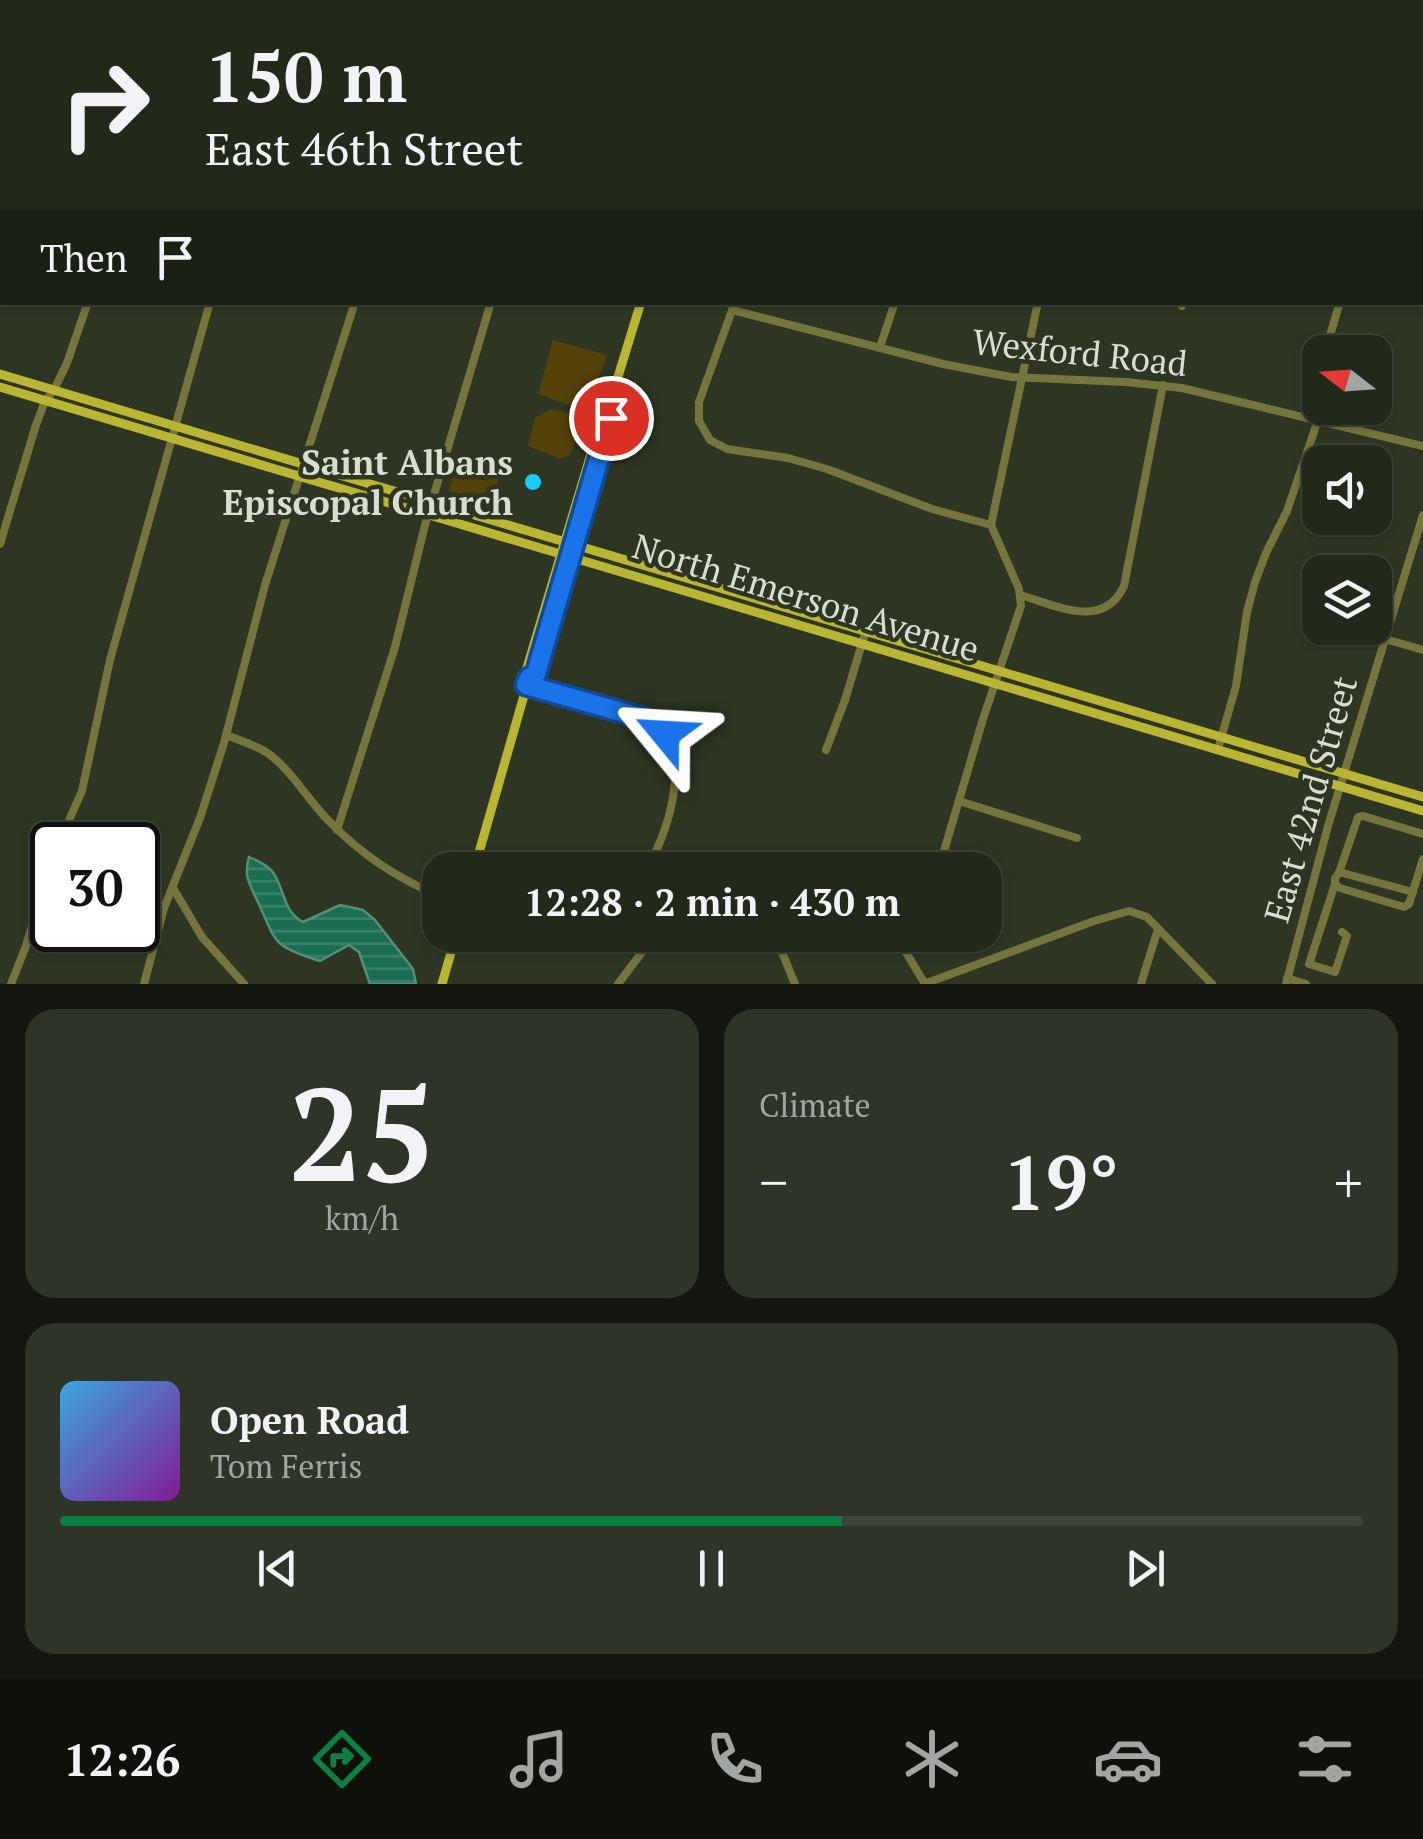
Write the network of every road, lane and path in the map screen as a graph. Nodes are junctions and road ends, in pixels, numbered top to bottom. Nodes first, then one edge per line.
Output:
1 (87, 305) edge
2 (209, 305) edge
3 (354, 305) edge
4 (490, 305) edge
5 (639, 305) edge
6 (895, 305) edge
7 (1037, 305) edge
8 (1339, 305) edge
9 (734, 306) edge
10 (1330, 335) edge
11 (880, 348) junction
12 (0, 374) edge
13 (1022, 378) junction
14 (1163, 385) junction
15 (0, 387) edge
16 (54, 390) junction
17 (45, 401) junction
18 (1302, 416) edge
19 (1316, 425) edge
20 (1338, 425) edge
21 (174, 426) junction
22 (171, 438) junction
23 (1423, 446) edge
24 (303, 464) junction
25 (299, 475) junction
26 (432, 502) junction
27 (428, 514) junction
28 (1423, 515) edge
29 (991, 526) junction
30 (2, 530) edge
31 (569, 542) junction
32 (0, 544) edge
33 (560, 552) junction
34 (571, 556) junction
35 (1020, 595) junction
36 (1392, 616) edge
37 (866, 630) junction
38 (1392, 641) edge
39 (862, 643) junction
40 (1383, 645) edge
41 (1423, 650) edge
42 (1000, 671) junction
43 (528, 681) junction
44 (995, 682) junction
45 (226, 735) junction
46 (1222, 737) junction
47 (1218, 749) junction
48 (826, 750) dead end
49 (1344, 774) junction
50 (1340, 786) junction
51 (1423, 798) edge
52 (959, 802) junction
53 (1423, 810) edge
54 (68, 822) edge
55 (337, 830) junction
56 (1423, 834) edge
57 (1077, 838) dead end
58 (479, 852) edge
59 (654, 852) edge
60 (944, 852) edge
61 (1423, 859) edge
62 (1316, 872) junction
63 (1336, 878) junction
64 (172, 887) junction
65 (422, 887) edge
66 (1413, 892) junction
67 (1158, 929) junction
68 (1342, 932) dead end
69 (30, 933) edge
70 (451, 952) edge
71 (642, 952) edge
72 (782, 952) edge
73 (906, 952) edge
74 (1287, 981) edge
75 (11, 984) edge
76 (144, 984) edge
77 (244, 984) edge
78 (442, 984) edge
79 (618, 984) edge
80 (795, 984) edge
81 (925, 984) edge
82 (1141, 984) edge
83 (1212, 984) edge
84 (1306, 984) edge

1 - 16 street
2 - 21 street
3 - 24 street
4 - 26 street
5 - 31 main road
6 - 11 street
7 - 13 street
8 - 10 street
9 - 11 street, Wexford Road
9 - 29 street
11 - 13 street, Wexford Road
12 - 16 main road, North Emerson Avenue
13 - 14 street, Wexford Road
13 - 29 street
14 - 18 street, Wexford Road
14 - 35 street
15 - 17 main road, North Emerson Avenue
16 - 17 street
16 - 21 main road, North Emerson Avenue
17 - 22 main road, North Emerson Avenue
17 - 30 street
19 - 46 street
20 - 23 street, Wexford Road
21 - 22 street
21 - 24 main road, North Emerson Avenue
22 - 25 main road, North Emerson Avenue
22 - 54 street
24 - 25 street
24 - 26 main road, North Emerson Avenue
25 - 27 main road, North Emerson Avenue
25 - 45 street
26 - 27 street
26 - 31 main road, North Emerson Avenue
27 - 33 main road, North Emerson Avenue
27 - 55 street
28 - 36 street, East 42nd Street
29 - 35 street
30 - 32 street
31 - 33 main road
31 - 34 main road
31 - 37 main road, North Emerson Avenue
33 - 34 main road, North Emerson Avenue
33 - 43 main road
34 - 39 main road, North Emerson Avenue
34 - 43 main road
35 - 42 street
37 - 39 street
37 - 42 main road, North Emerson Avenue
38 - 41 street
39 - 44 main road, North Emerson Avenue
39 - 48 street
40 - 49 street, East 42nd Street
42 - 44 street
42 - 46 main road, North Emerson Avenue
43 - 58 main road
43 - 59 street
44 - 47 main road, North Emerson Avenue
44 - 52 street
45 - 55 street
45 - 64 street
46 - 47 street
46 - 49 main road, North Emerson Avenue
47 - 50 main road, North Emerson Avenue
49 - 50 street, East 42nd Street
49 - 51 main road, North Emerson Avenue
50 - 53 main road, North Emerson Avenue
50 - 62 street, East 42nd Street
52 - 57 street
52 - 60 street
55 - 65 street
56 - 63 street
61 - 66 street
62 - 63 street
62 - 74 street, East 42nd Street
63 - 66 street
63 - 66 street
63 - 68 street
64 - 76 street
64 - 77 street
67 - 81 street
67 - 82 street
67 - 83 street
69 - 75 street
70 - 78 main road
71 - 79 street
72 - 80 street
73 - 81 street
74 - 84 street

